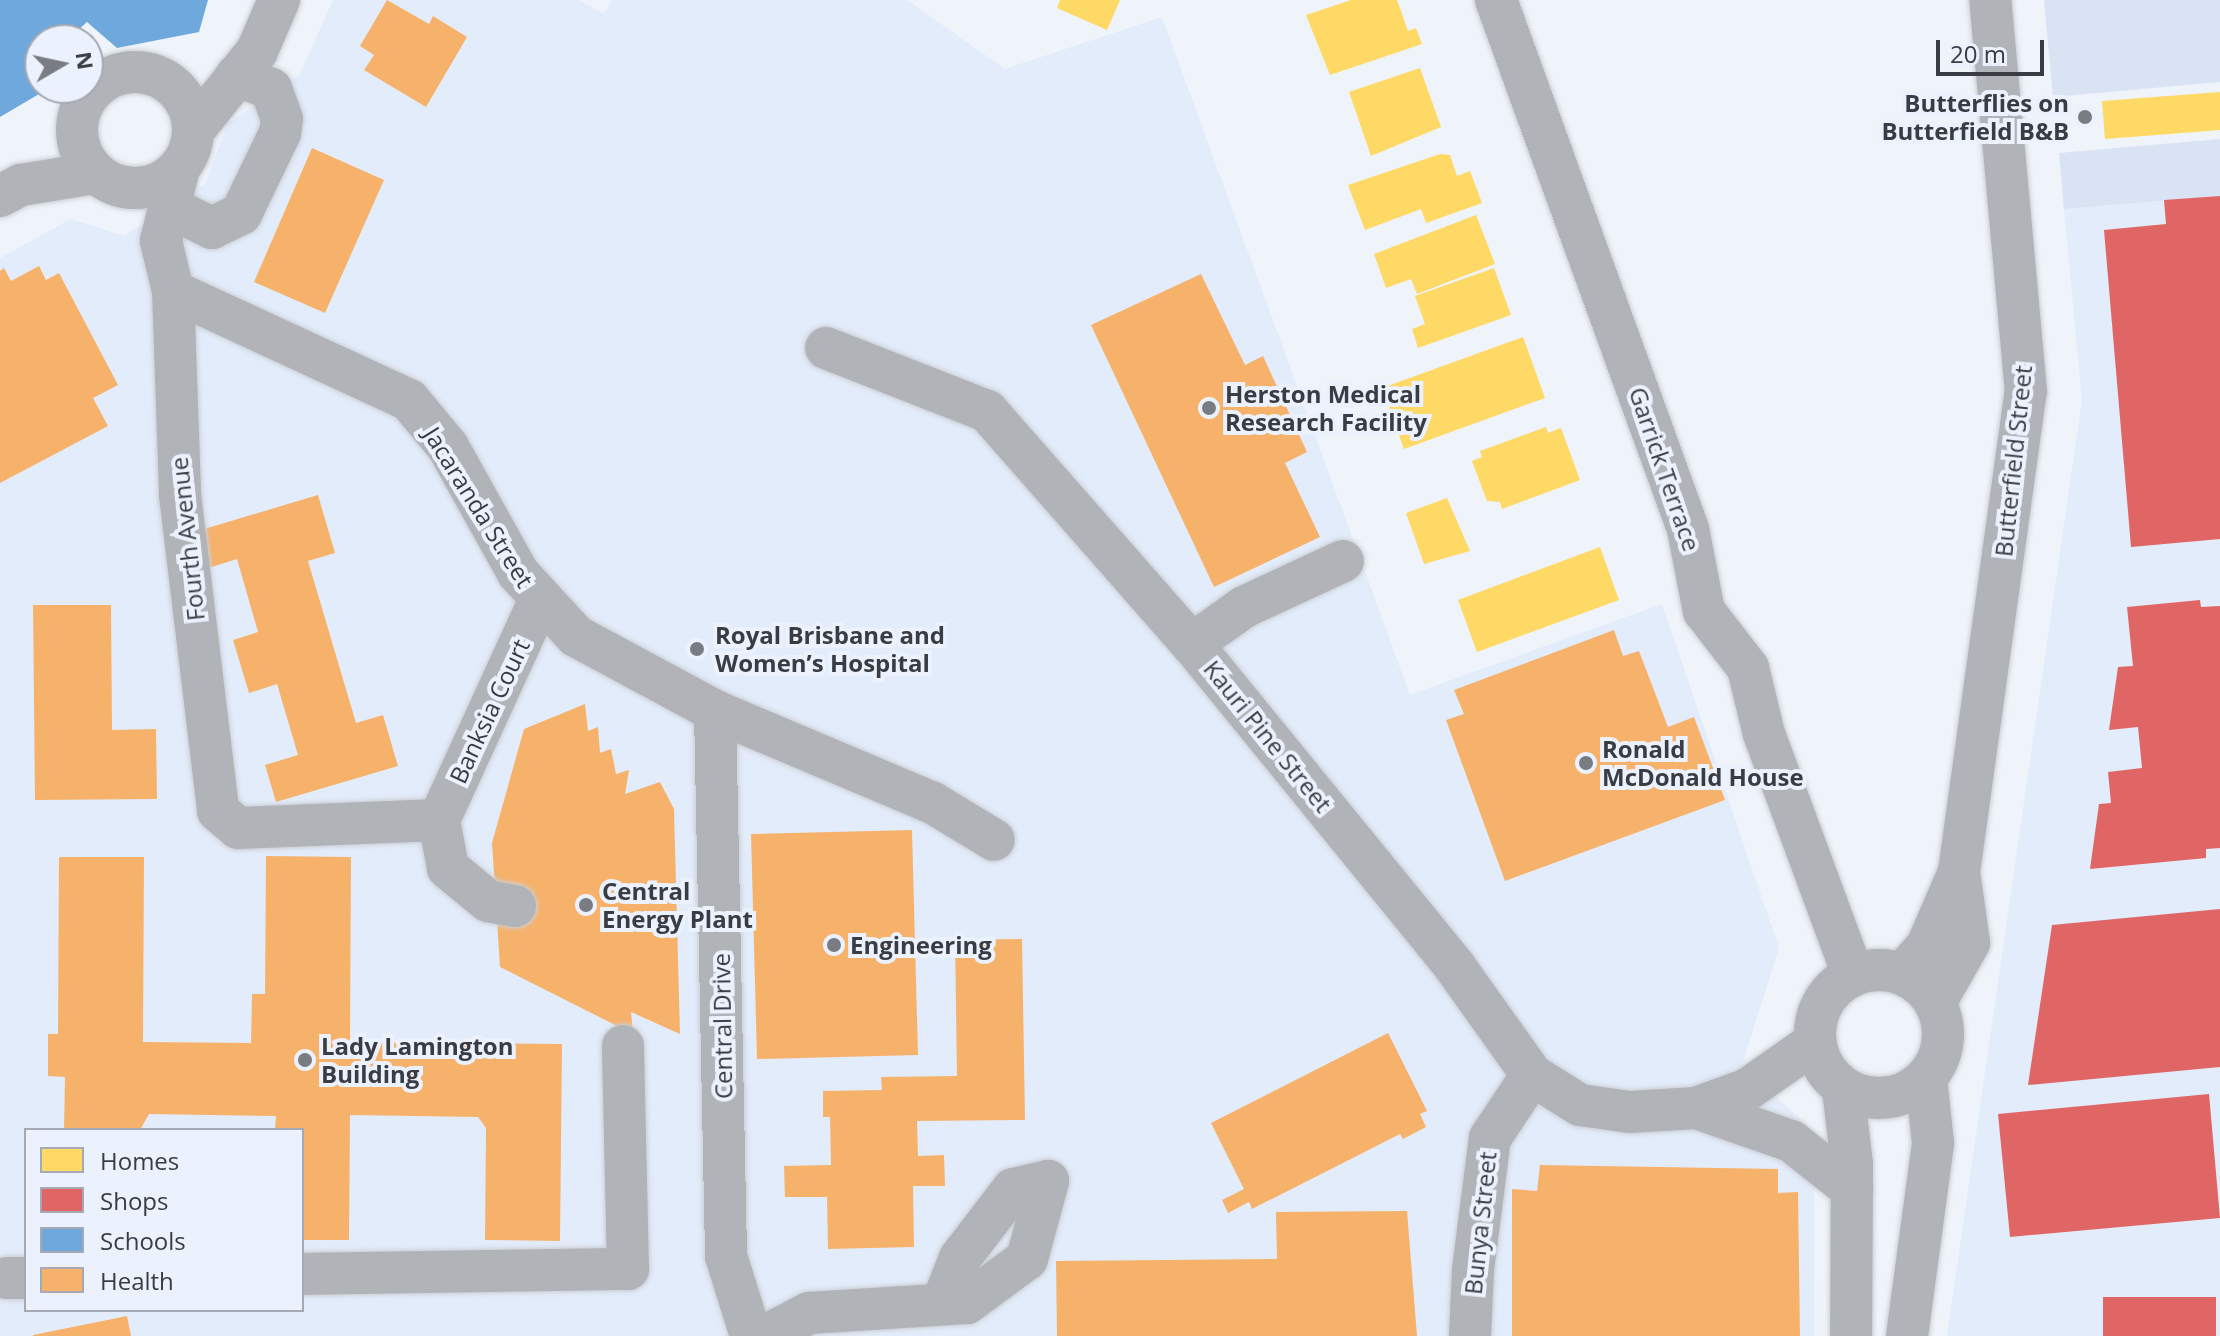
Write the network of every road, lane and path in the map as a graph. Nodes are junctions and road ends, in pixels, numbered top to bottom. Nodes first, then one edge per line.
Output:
1 (279, 0) edge
2 (1496, 0) edge
3 (1990, 0) edge
4 (247, 63) junction
5 (165, 81) junction
6 (77, 123) junction
7 (103, 178) junction
8 (176, 187) junction
9 (10, 190) edge
10 (173, 291) junction
11 (826, 348) dead end
12 (1343, 561) dead end
13 (539, 602) junction
14 (1192, 644) junction
15 (715, 711) junction
16 (439, 820) junction
17 (994, 840) dead end
18 (1959, 872) junction
19 (515, 906) dead end
20 (1902, 974) junction
21 (1853, 975) junction
22 (1935, 1003) junction
23 (1815, 1042) junction
24 (623, 1046) dead end
25 (1532, 1075) junction
26 (1926, 1079) junction
27 (1843, 1089) junction
28 (1696, 1108) junction
29 (1852, 1189) junction
30 (304, 1274) edge
31 (943, 1301) dead end
32 (1851, 1322) edge
33 (751, 1336) edge
34 (765, 1336) edge
35 (1470, 1336) edge
36 (1891, 1336) edge
37 (1907, 1336) edge

1 - 4 street
2 - 21 street, Garrick Terrace
3 - 18 street, Butterfield Street
4 - 5 street
4 - 8 street
4 - 8 street
5 - 6 street
5 - 8 street
6 - 7 street
6 - 9 street
7 - 8 street, Fourth Avenue
7 - 8 street
7 - 9 street
8 - 10 street, Fourth Avenue
10 - 13 street, Jacaranda Street
10 - 16 street, Fourth Avenue
11 - 14 street, Kauri Pine Street
12 - 14 street
13 - 15 street, Jacaranda Street
13 - 16 street, Banksia Court
14 - 25 street, Kauri Pine Street
15 - 17 street, Jacaranda Street
15 - 33 street, Central Drive
16 - 19 street
18 - 20 street, Butterfield Street
18 - 22 street, Butterfield Street
20 - 21 street
20 - 22 street
21 - 23 street
22 - 26 street
23 - 27 street
23 - 28 street
24 - 30 street
25 - 28 street, Kauri Pine Street
25 - 35 street, Bunya Street
26 - 27 street
26 - 37 street
27 - 29 street
28 - 29 street
29 - 32 street
31 - 34 street
32 - 36 street

